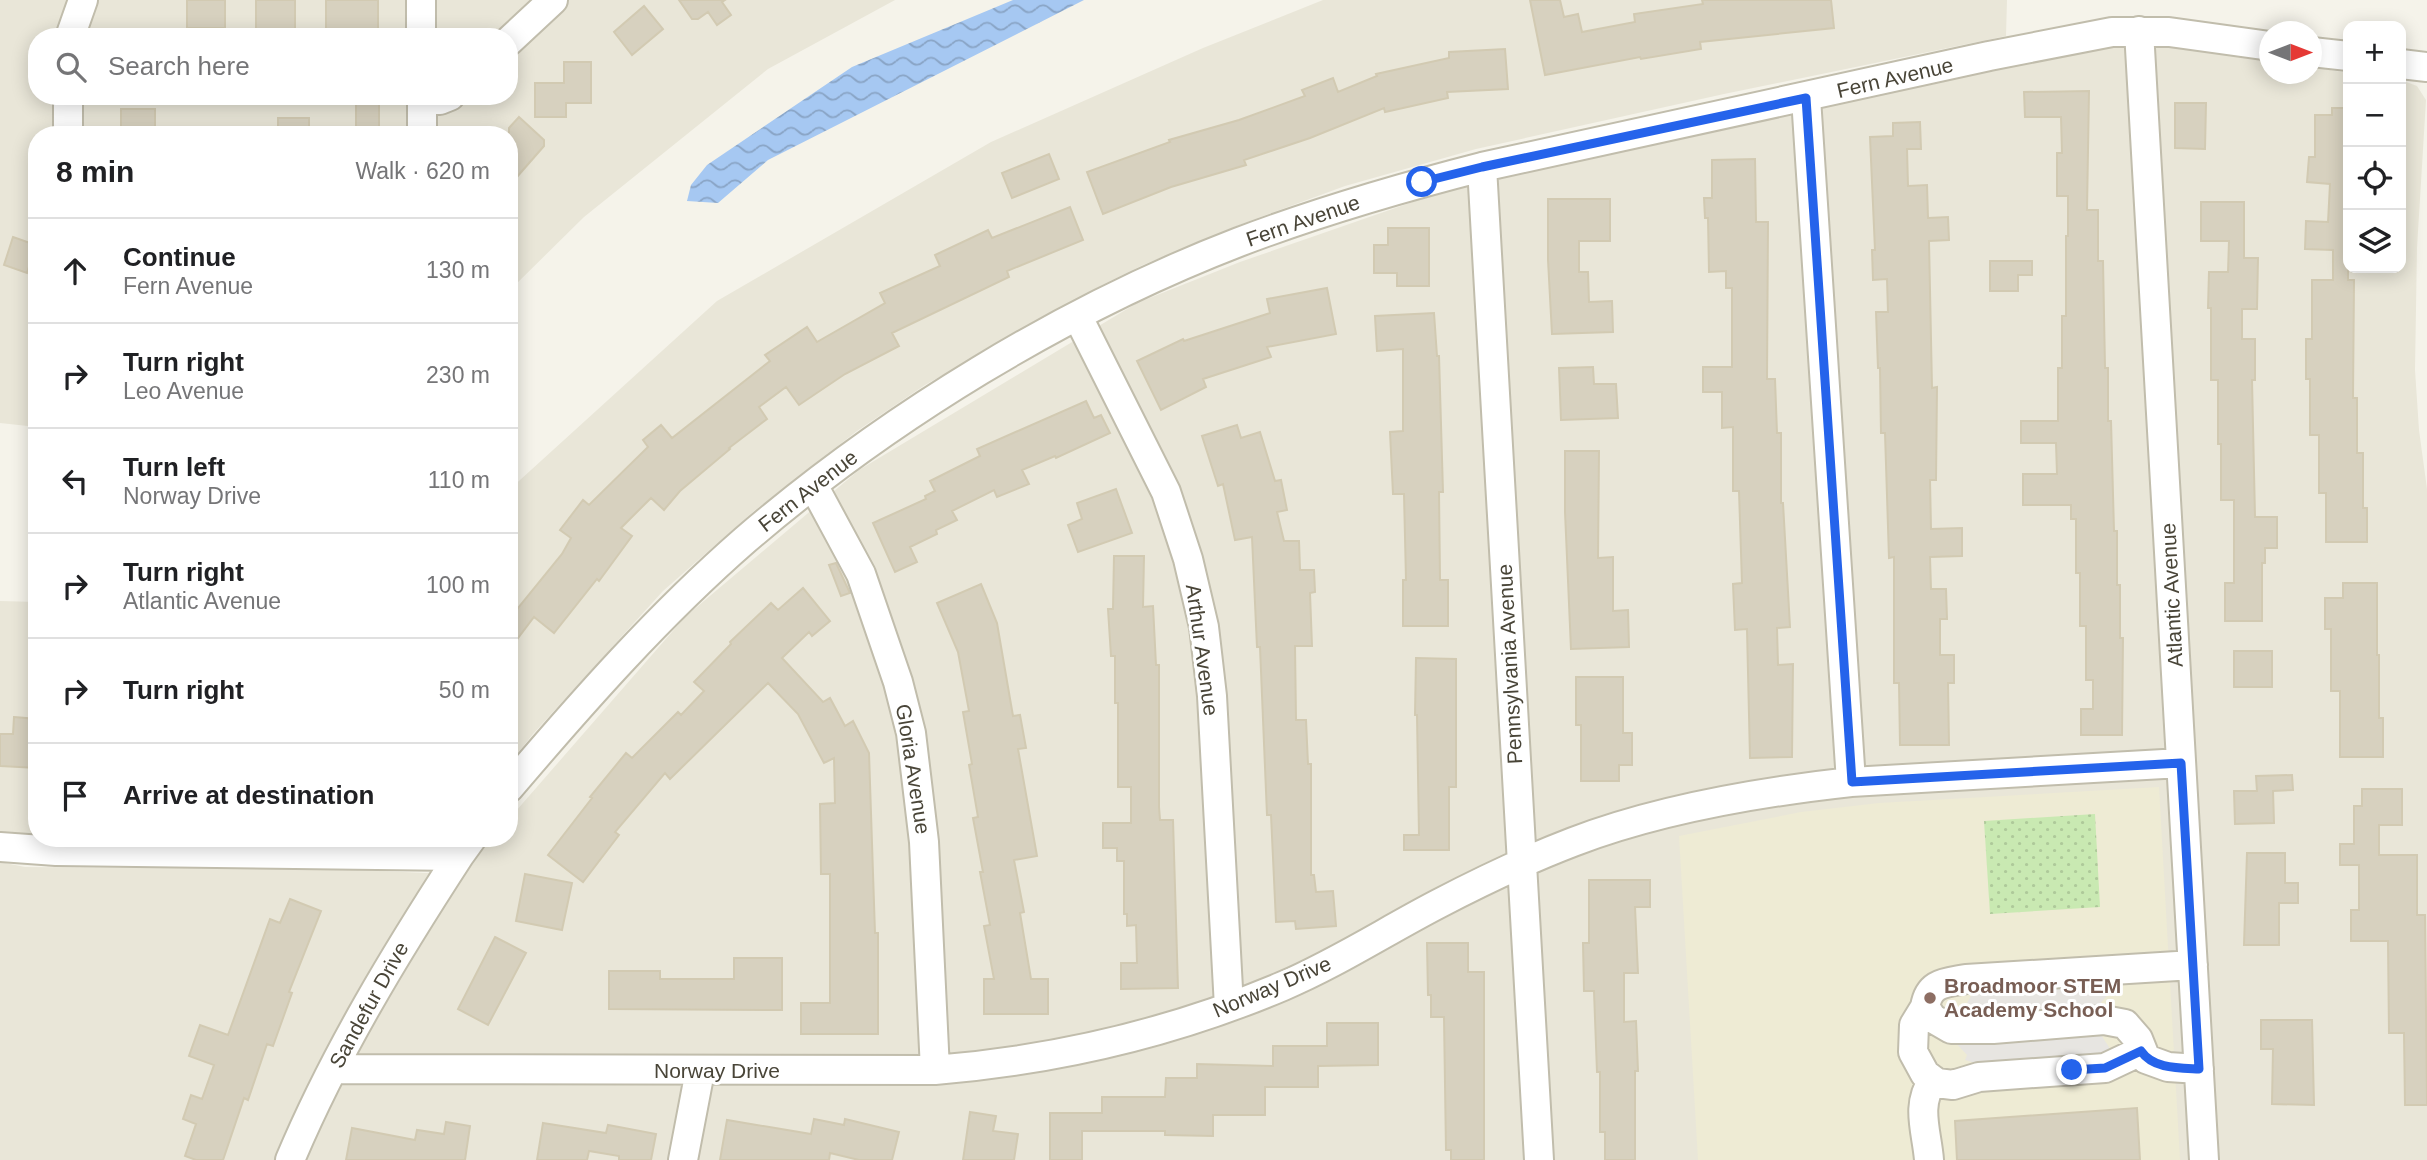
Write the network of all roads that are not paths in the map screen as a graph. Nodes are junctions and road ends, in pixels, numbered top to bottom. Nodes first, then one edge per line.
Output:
1 (83, 0) edge
2 (421, 0) edge
3 (553, 0) edge
4 (73, 28) edge
5 (421, 28) edge
6 (2139, 31) junction
7 (518, 33) edge
8 (2259, 44) edge
9 (2322, 53) edge
10 (2343, 56) edge
11 (2406, 65) edge
12 (2427, 67) edge
13 (1806, 98) junction
14 (68, 105) edge
15 (422, 105) edge
16 (68, 126) edge
17 (422, 126) edge
18 (1482, 167) junction
19 (1078, 317) junction
20 (813, 485) junction
21 (2181, 763) junction
22 (518, 777) edge
23 (1852, 782) junction
24 (0, 847) edge
25 (466, 847) edge
26 (1521, 863) junction
27 (2193, 965) junction
28 (1229, 1007) junction
29 (1925, 1007) junction
30 (2141, 1051) junction
31 (334, 1069) junction
32 (2199, 1069) junction
33 (935, 1070) junction
34 (700, 1071) junction
35 (1933, 1080) junction
36 (290, 1160) edge
37 (683, 1160) edge
38 (1539, 1160) edge
39 (1929, 1160) edge
40 (2204, 1160) edge

1 - 4 street
2 - 5 street
3 - 7 street
6 - 8 street, Fern Avenue
6 - 13 street, Fern Avenue
6 - 21 street, Atlantic Avenue
9 - 10 street
11 - 12 street
13 - 18 street, Fern Avenue
13 - 23 street
14 - 16 street
15 - 17 street
18 - 19 street, Fern Avenue
18 - 26 street, Pennsylvania Avenue
19 - 20 street, Fern Avenue
19 - 28 street, Arthur Avenue
20 - 22 street, Fern Avenue
20 - 33 street, Gloria Avenue
21 - 23 street, Norway Drive
21 - 27 street, Atlantic Avenue
23 - 26 street, Norway Drive
24 - 25 street
25 - 31 street, Sandefur Drive
26 - 28 street, Norway Drive
26 - 38 street, Pennsylvania Avenue
27 - 29 street
27 - 32 street, Atlantic Avenue
28 - 33 street, Norway Drive
29 - 30 street
29 - 35 street
30 - 32 street
30 - 35 street
31 - 34 street, Norway Drive
31 - 36 street, Sandefur Drive
32 - 40 street, Atlantic Avenue
33 - 34 street, Norway Drive
34 - 37 street
35 - 39 street

